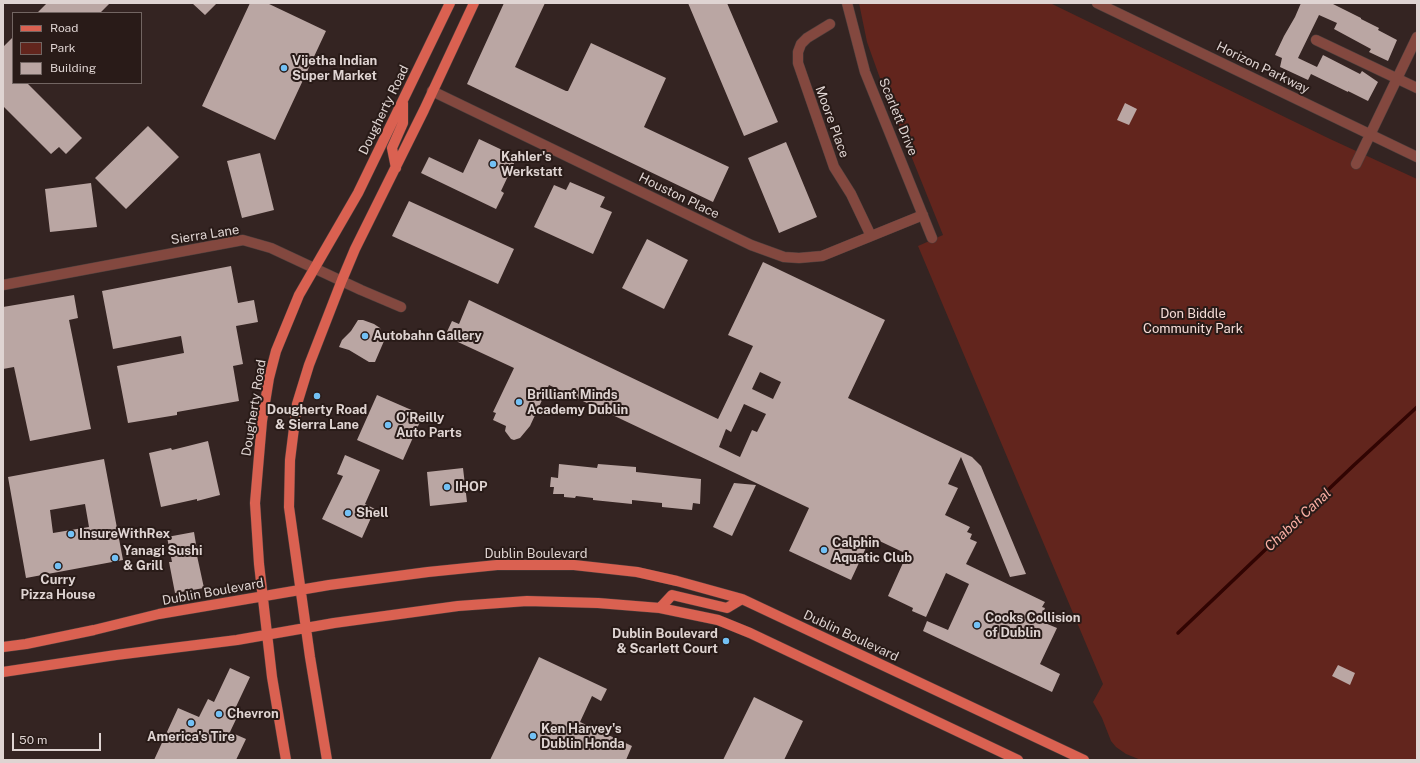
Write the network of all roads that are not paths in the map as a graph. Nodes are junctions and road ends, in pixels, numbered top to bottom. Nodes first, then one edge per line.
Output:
1 (450, 3) edge
2 (474, 3) edge
3 (847, 3) edge
4 (1098, 3) edge
5 (830, 24) dead end
6 (1417, 36) edge
7 (1316, 40) dead end
8 (1397, 78) junction
9 (1417, 88) edge
10 (432, 92) junction
11 (403, 101) junction
12 (1370, 134) junction
13 (1417, 157) edge
14 (1356, 164) dead end
15 (396, 168) junction
16 (923, 215) junction
17 (871, 236) junction
18 (932, 238) dead end
19 (314, 269) junction
20 (342, 280) junction
21 (3, 285) edge
22 (401, 307) dead end
23 (300, 591) junction
24 (263, 597) junction
25 (742, 599) junction
26 (660, 608) junction
27 (306, 628) junction
28 (267, 635) junction
29 (3, 647) edge
30 (3, 672) edge
31 (1081, 759) edge
32 (286, 760) edge
33 (327, 760) edge
34 (1018, 760) edge

1 - 11 main road, Dougherty Road
2 - 10 main road
3 - 16 street, Scarlett Drive
4 - 12 street, Horizon Parkway
5 - 17 street, Moore Place
6 - 8 street
7 - 8 street
8 - 9 street
8 - 12 street
10 - 15 main road
10 - 17 street, Houston Place
11 - 15 main road
11 - 19 main road, Dougherty Road
12 - 13 street, Horizon Parkway
12 - 14 street
15 - 20 main road
16 - 17 street, Houston Place
16 - 18 street, Scarlett Drive
19 - 20 street, Sierra Lane
19 - 21 street, Sierra Lane
19 - 24 main road, Dougherty Road
20 - 22 street, Sierra Lane
20 - 23 main road
23 - 24 main road, Dublin Boulevard
23 - 25 main road, Dublin Boulevard
23 - 27 main road
24 - 28 main road, Dougherty Road
24 - 29 main road, Dublin Boulevard
25 - 26 main road
25 - 31 main road, Dublin Boulevard
26 - 27 main road
26 - 34 main road
27 - 28 main road
27 - 33 main road
28 - 30 main road
28 - 32 main road, Dougherty Road

